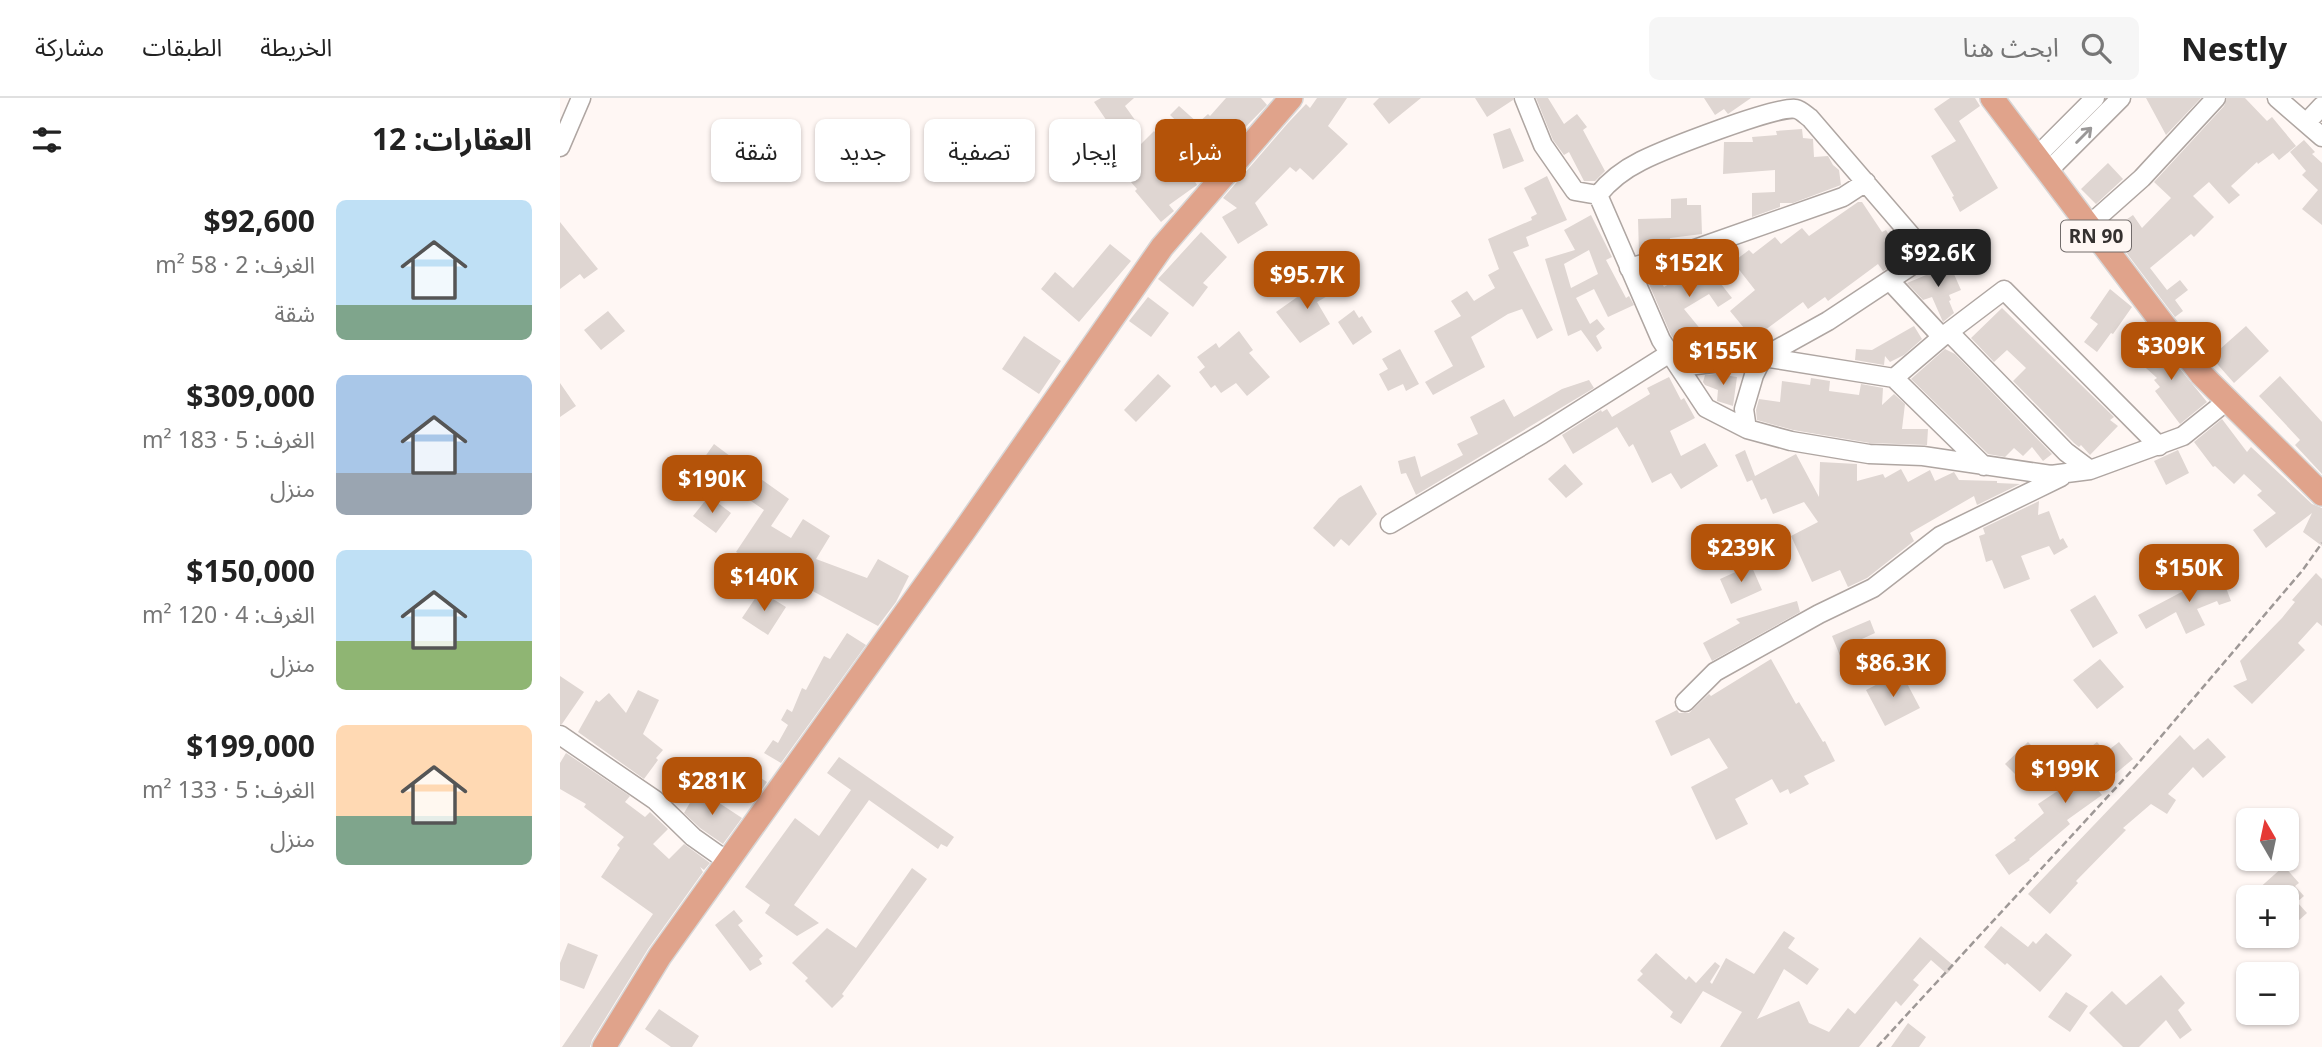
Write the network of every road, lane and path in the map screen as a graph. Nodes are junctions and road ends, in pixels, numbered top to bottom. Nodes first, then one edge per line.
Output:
1 (581, 98) edge
2 (1292, 98) edge
3 (1524, 98) edge
4 (1992, 98) edge
5 (2095, 98) edge
6 (2121, 98) edge
7 (2216, 98) edge
8 (2277, 98) edge
9 (2322, 106) edge
10 (2306, 123) junction
11 (2322, 137) edge
12 (560, 147) edge
13 (2041, 165) junction
14 (1866, 182) junction
15 (1598, 195) junction
16 (2088, 226) junction
17 (1629, 268) junction
18 (1890, 281) junction
19 (1945, 334) junction
20 (1763, 357) junction
21 (1674, 360) junction
22 (1894, 378) junction
23 (2228, 400) junction
24 (1747, 429) junction
25 (2159, 446) junction
26 (1984, 466) junction
27 (2090, 470) junction
28 (2070, 473) junction
29 (2322, 494) edge
30 (1390, 524) dead end
31 (2322, 543) edge
32 (1685, 702) dead end
33 (560, 735) edge
34 (727, 861) junction
35 (604, 1047) edge
36 (1878, 1047) edge

1 - 12 street
2 - 34 main road
3 - 15 street
4 - 13 main road, RN 90
5 - 13 street
13 -> 6 street
7 - 16 street
8 - 10 street
9 - 10 street
10 - 11 street
13 - 16 main road, RN 90
14 - 15 street
14 - 17 street
14 - 18 street
15 - 17 street
16 - 23 main road, RN 90
17 - 21 street
18 - 19 street
18 - 20 street
19 - 22 street
19 - 25 street
19 - 27 street
20 - 21 street
20 - 22 street
20 - 24 street
21 - 24 street
21 - 30 street
22 - 26 street
23 - 25 street
23 - 29 main road, RN 90
24 - 26 street
25 - 27 street
26 - 28 street
27 - 28 street
28 - 32 street
31 - 36 path
33 - 34 street
34 - 35 main road

